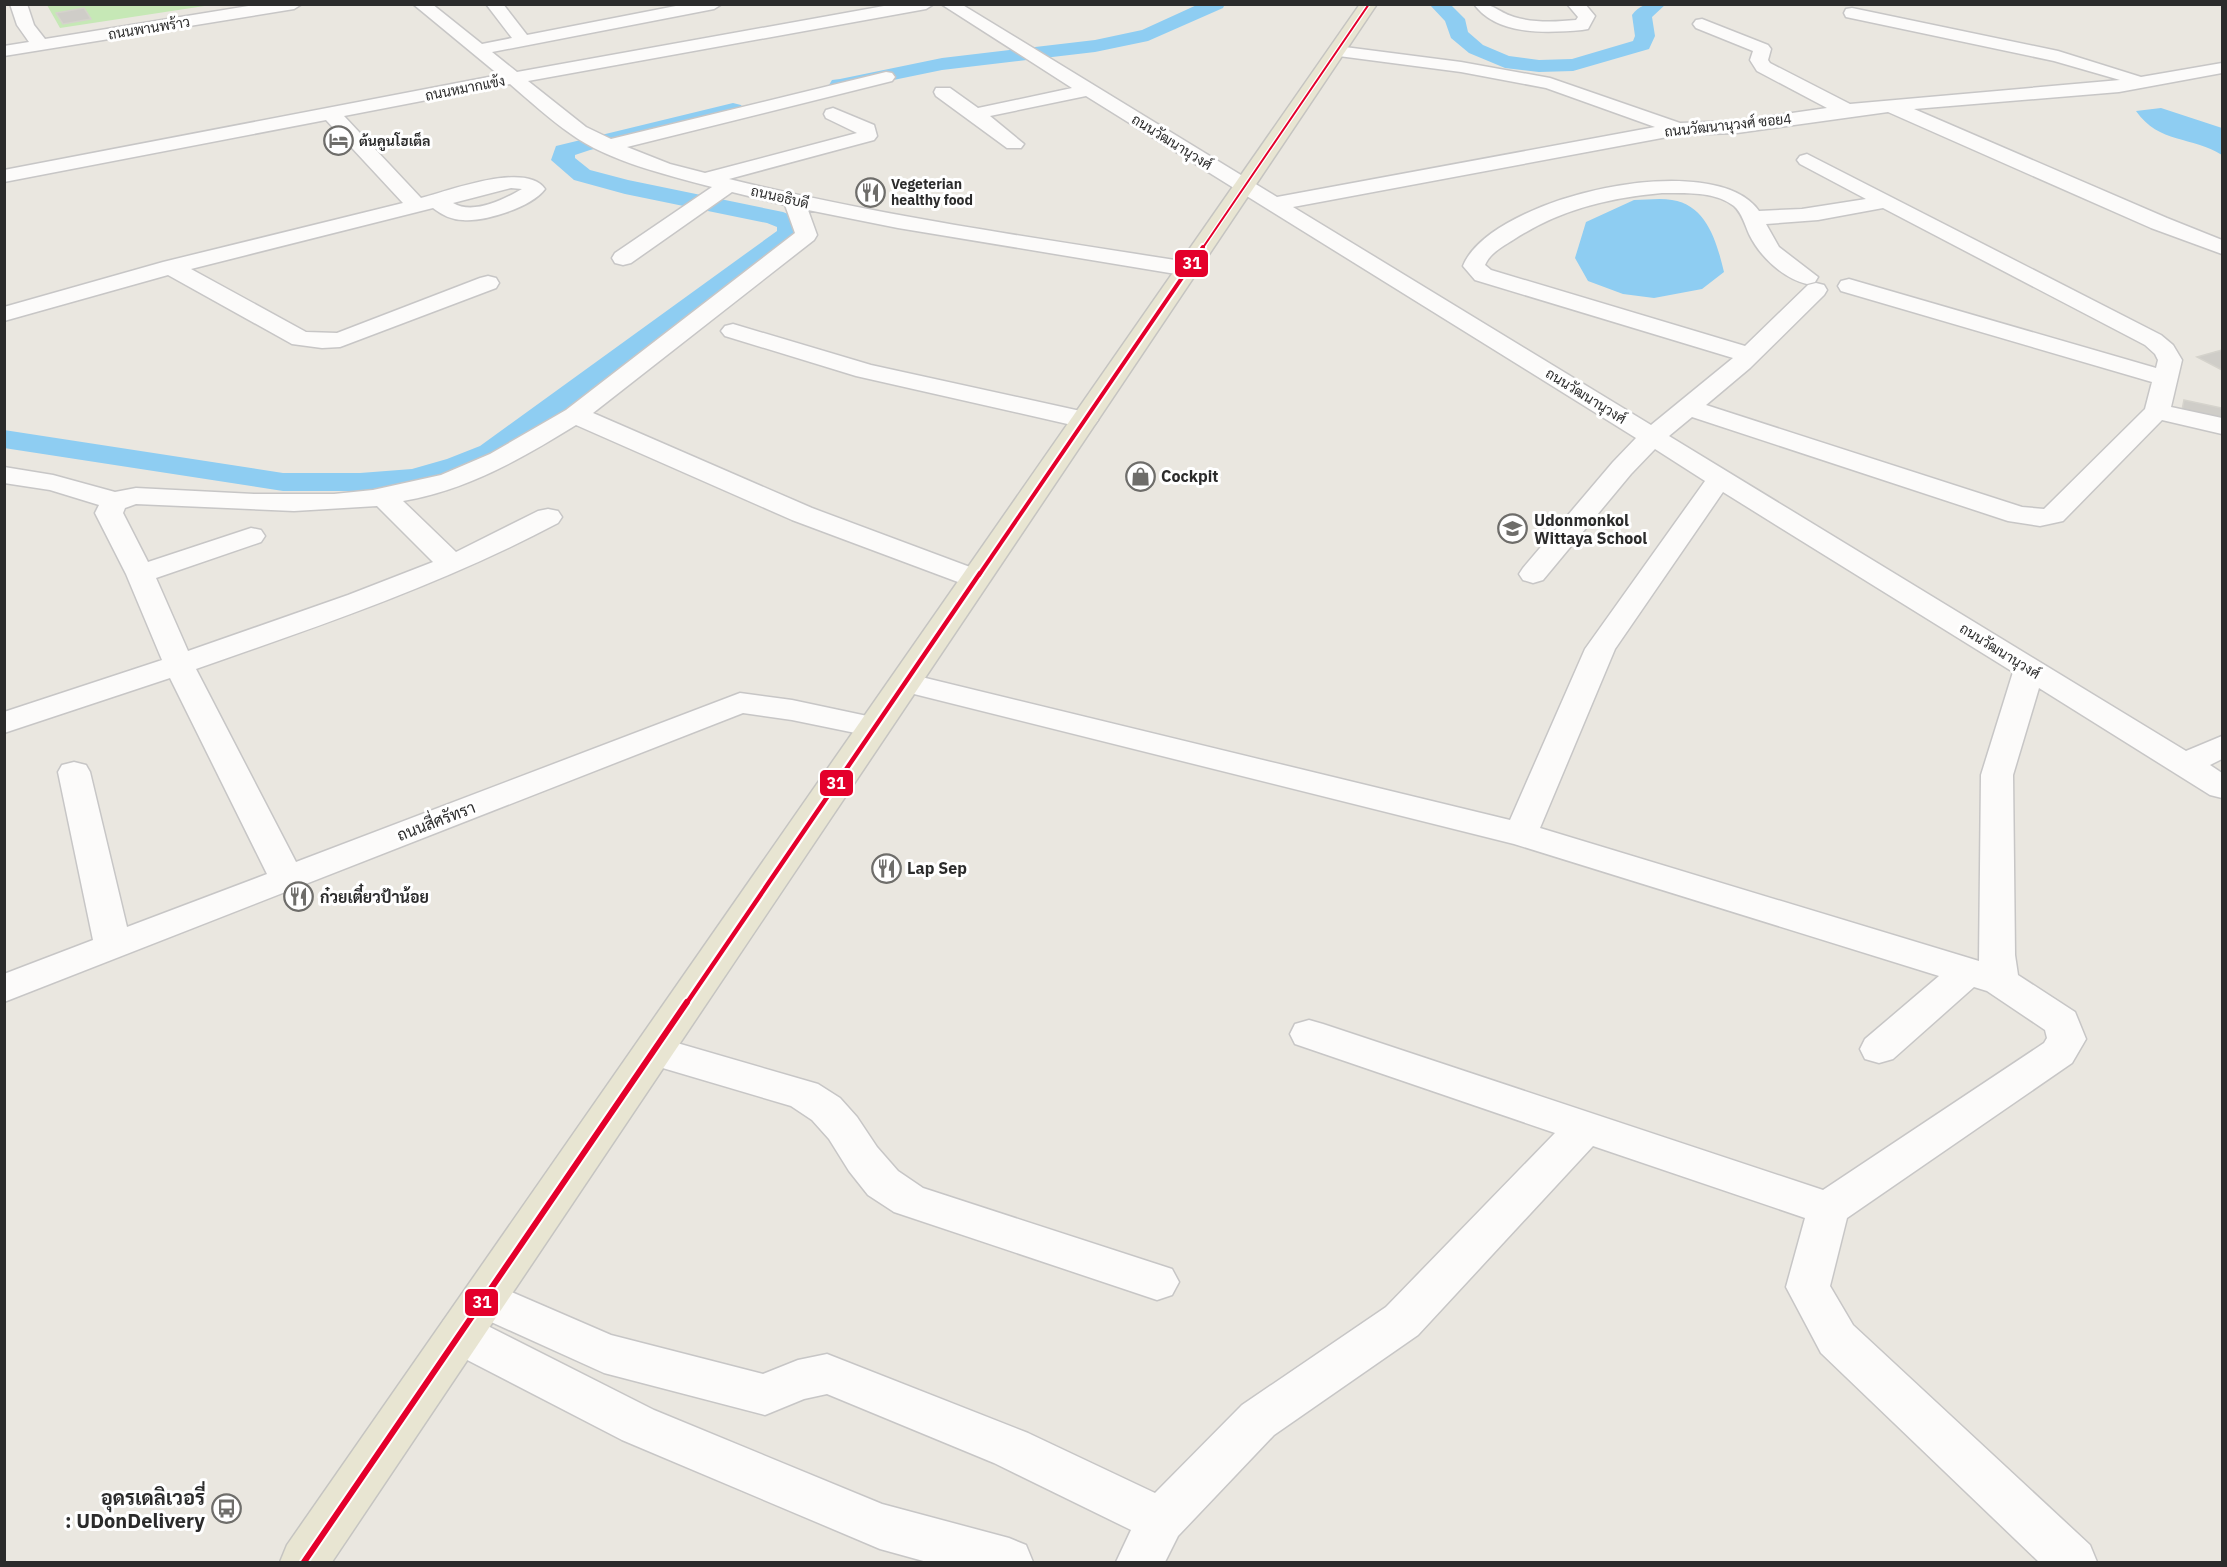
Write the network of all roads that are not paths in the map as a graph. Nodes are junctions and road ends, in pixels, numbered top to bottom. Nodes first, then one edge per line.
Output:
1 (18, 4) edge
2 (187, 4) edge
3 (294, 4) edge
4 (422, 4) edge
5 (494, 4) edge
6 (714, 4) edge
7 (926, 4) edge
8 (949, 4) edge
9 (1369, 4) edge
10 (1482, 4) edge
11 (1575, 4) edge
12 (259, 7) edge
13 (648, 10) edge
14 (1852, 13) dead end
15 (199, 20) junction
16 (1702, 24) dead end
17 (26, 25) junction
18 (4, 28) edge
19 (523, 41) junction
20 (40, 45) junction
21 (478, 50) junction
22 (4, 51) edge
23 (1337, 51) junction
24 (2223, 68) edge
25 (886, 77) dead end
26 (514, 78) junction
27 (2145, 82) junction
28 (1088, 90) junction
29 (944, 92) dead end
30 (1890, 106) junction
31 (1846, 110) junction
32 (330, 113) junction
33 (833, 114) dead end
34 (975, 114) junction
35 (1678, 129) junction
36 (1014, 144) dead end
37 (607, 146) junction
38 (1807, 160) dead end
39 (4, 176) edge
40 (1245, 185) junction
41 (701, 196) junction
42 (794, 201) junction
43 (1884, 201) junction
44 (1273, 204) junction
45 (1752, 217) junction
46 (2159, 223) junction
47 (2223, 247) edge
48 (623, 258) dead end
49 (2223, 259) edge
50 (171, 267) junction
51 (1188, 269) junction
52 (488, 283) dead end
53 (1812, 284) junction
54 (4, 314) edge
55 (733, 332) dead end
56 (1749, 355) junction
57 (2164, 378) junction
58 (1688, 406) junction
59 (2157, 411) junction
60 (575, 414) junction
61 (1085, 420) junction
62 (2223, 426) edge
63 (1652, 437) junction
64 (4, 475) edge
65 (1720, 478) junction
66 (384, 498) junction
67 (115, 501) junction
68 (548, 517) dead end
69 (251, 536) dead end
70 (452, 564) junction
71 (140, 574) junction
72 (1533, 574) dead end
73 (976, 579) junction
74 (179, 665) junction
75 (2029, 669) junction
76 (905, 682) junction
77 (4, 723) edge
78 (875, 727) junction
79 (2223, 746) edge
80 (2185, 764) junction
81 (74, 772) dead end
82 (2223, 787) edge
83 (1521, 834) junction
84 (287, 879) junction
85 (113, 947) junction
86 (1984, 976) junction
87 (4, 989) edge
88 (1310, 1034) dead end
89 (1879, 1049) dead end
90 (653, 1052) junction
91 (1586, 1128) junction
92 (1828, 1209) junction
93 (1156, 1282) dead end
94 (472, 1317) junction
95 (1161, 1521) junction
96 (304, 1563) edge
97 (1009, 1563) edge
98 (1140, 1563) edge
99 (2073, 1563) edge

1 - 17 street
2 - 15 street
3 - 12 street, ถนนพานพร้าว
4 - 21 street, ถนนอธิบดี
5 - 19 street
6 - 13 street
7 - 26 street, ถนนหมากแข้ง
8 - 28 street, ถนนวัฒนานุวงศ์
9 - 23 main road
10 - 11 street
12 - 15 street, ถนนพานพร้าว
13 - 19 street
14 - 27 street
15 - 20 street, ถนนพานพร้าว
16 - 31 street
17 - 18 street
17 - 20 street
19 - 21 street
20 - 22 street, ถนนพานพร้าว
21 - 26 street, ถนนอธิบดี
23 - 35 street
23 - 40 main road
24 - 27 street, ถนนวัฒนานุวงศ์ ซอย4
25 - 37 street
26 - 32 street, ถนนหมากแข้ง
26 - 37 street, ถนนอธิบดี
27 - 30 street, ถนนวัฒนานุวงศ์ ซอย4
28 - 34 street
28 - 40 street, ถนนวัฒนานุวงศ์
29 - 34 street
30 - 31 street, ถนนวัฒนานุวงศ์ ซอย4
30 - 46 street
31 - 35 street, ถนนวัฒนานุวงศ์ ซอย4
32 - 39 street, ถนนหมากแข้ง
32 - 50 street
33 - 41 street
34 - 36 street
35 - 44 street, ถนนวัฒนานุวงศ์ ซอย4
37 - 41 street, ถนนอธิบดี
38 - 43 street
40 - 44 street, ถนนวัฒนานุวงศ์
40 - 51 main road
41 - 42 street, ถนนอธิบดี
41 - 48 street
42 - 51 street, ถนนอธิบดี
42 - 60 street
43 - 45 street
43 - 57 street
44 - 63 street, ถนนวัฒนานุวงศ์
45 - 53 street
45 - 56 street
46 - 47 street
46 - 49 street
50 - 52 street
50 - 54 street
51 - 61 main road
53 - 56 street
53 - 57 street
55 - 61 street
56 - 58 street
57 - 59 street
58 - 59 street
58 - 63 street
59 - 62 street
60 - 66 street
60 - 73 street
61 - 73 main road
63 - 65 street, ถนนวัฒนานุวงศ์
63 - 72 street
64 - 67 street
65 - 75 street, ถนนวัฒนานุวงศ์
65 - 83 street
66 - 67 street
66 - 70 street
67 - 71 street
68 - 70 street
69 - 71 street
70 - 74 street
71 - 74 street
73 - 76 main road
74 - 77 street
74 - 84 street
75 - 80 street, ถนนวัฒนานุวงศ์
75 - 86 street
76 - 78 main road
76 - 83 street
78 - 84 street, ถนนสี่ศรัทรา
78 - 90 main road
79 - 80 street
80 - 82 street, ถนนวัฒนานุวงศ์
81 - 85 street
83 - 86 street
84 - 85 street, ถนนสี่ศรัทรา
85 - 87 street, ถนนสี่ศรัทรา
86 - 89 street
86 - 92 street
88 - 91 street
90 - 93 street
90 - 94 main road
91 - 92 street
91 - 95 street
92 - 99 street
94 - 95 street
94 - 96 main road
94 - 97 street
95 - 98 street

